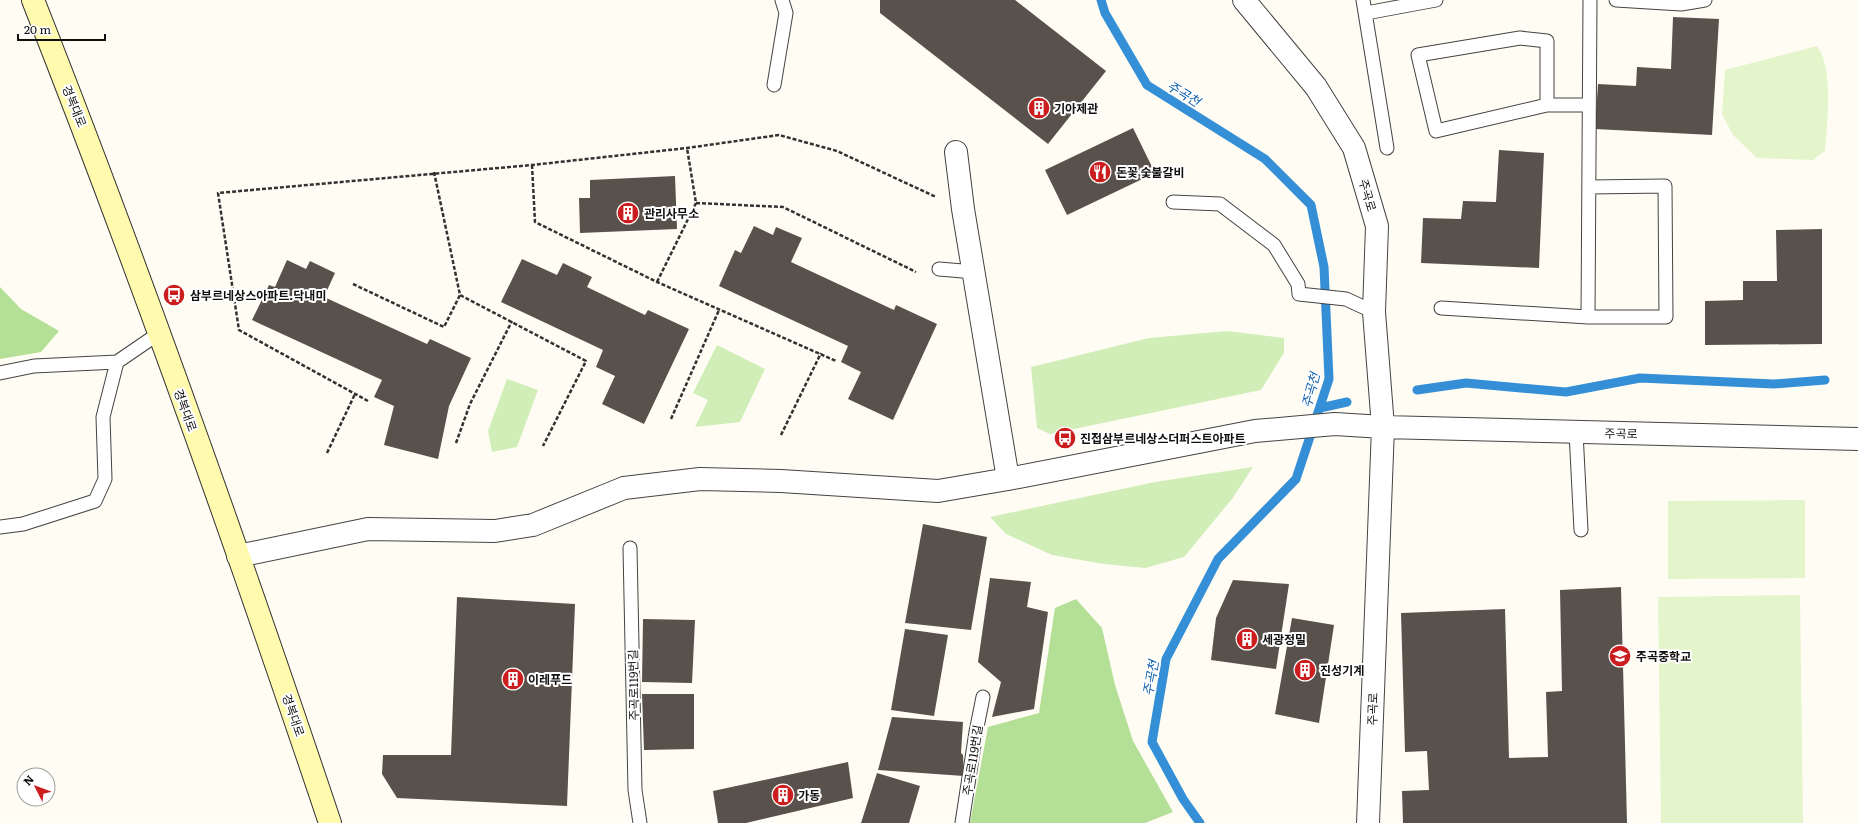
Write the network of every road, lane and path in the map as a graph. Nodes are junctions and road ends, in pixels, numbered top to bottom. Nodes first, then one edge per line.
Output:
1 (33, 0) edge
2 (782, 0) edge
3 (1244, 0) edge
4 (1363, 0) edge
5 (1436, 0) edge
6 (1590, 0) edge
7 (1616, 0) edge
8 (1705, 0) edge
9 (1366, 13) junction
10 (774, 85) dead end
11 (1547, 105) junction
12 (1589, 105) junction
13 (686, 148) junction
14 (1387, 148) dead end
15 (956, 152) dead end
16 (532, 165) junction
17 (434, 172) junction
18 (1589, 187) junction
19 (1173, 202) dead end
20 (696, 203) junction
21 (963, 209) junction
22 (939, 269) dead end
23 (916, 272) dead end
24 (974, 272) junction
25 (657, 282) junction
26 (354, 284) dead end
27 (460, 295) junction
28 (1441, 308) dead end
29 (719, 310) junction
30 (1374, 312) junction
31 (1588, 317) junction
32 (512, 321) junction
33 (158, 334) junction
34 (821, 353) junction
35 (836, 361) dead end
36 (117, 362) junction
37 (0, 373) edge
38 (355, 394) junction
39 (368, 401) dead end
40 (671, 419) dead end
41 (1383, 427) junction
42 (1576, 432) junction
43 (781, 435) dead end
44 (1858, 439) edge
45 (456, 442) dead end
46 (543, 446) dead end
47 (327, 454) dead end
48 (1008, 479) junction
49 (0, 527) edge
50 (1581, 530) dead end
51 (630, 548) dead end
52 (238, 556) junction
53 (983, 697) dead end
54 (330, 823) edge
55 (640, 823) edge
56 (962, 823) edge
57 (1368, 823) edge

1 - 33 street, 경복대로
2 - 10 lane
3 - 30 street, 주곡로
4 - 9 lane
5 - 9 lane
6 - 12 lane
7 - 8 lane
9 - 14 lane
11 - 11 lane
11 - 12 lane
12 - 18 lane
13 - 16 path
13 - 20 path
13 - 21 path
15 - 21 street
16 - 17 path
16 - 25 path
17 - 27 path
17 - 38 path
18 - 31 lane
18 - 31 lane
19 - 30 lane
20 - 23 path
20 - 25 path
21 - 24 street
22 - 24 lane
24 - 48 street
25 - 29 path
26 - 27 path
27 - 32 path
28 - 31 lane
29 - 34 path
29 - 40 path
30 - 41 street, 주곡로
32 - 45 path
32 - 46 path
33 - 36 lane
33 - 52 street, 경복대로
34 - 35 path
34 - 43 path
36 - 37 lane
36 - 49 lane
38 - 39 path
38 - 47 path
41 - 42 street, 주곡로
41 - 48 street
41 - 57 street, 주곡로
42 - 44 street, 주곡로
42 - 50 lane
48 - 52 street
51 - 55 lane, 주곡로119번길
52 - 54 street, 경복대로
53 - 56 lane, 주곡로119번길

